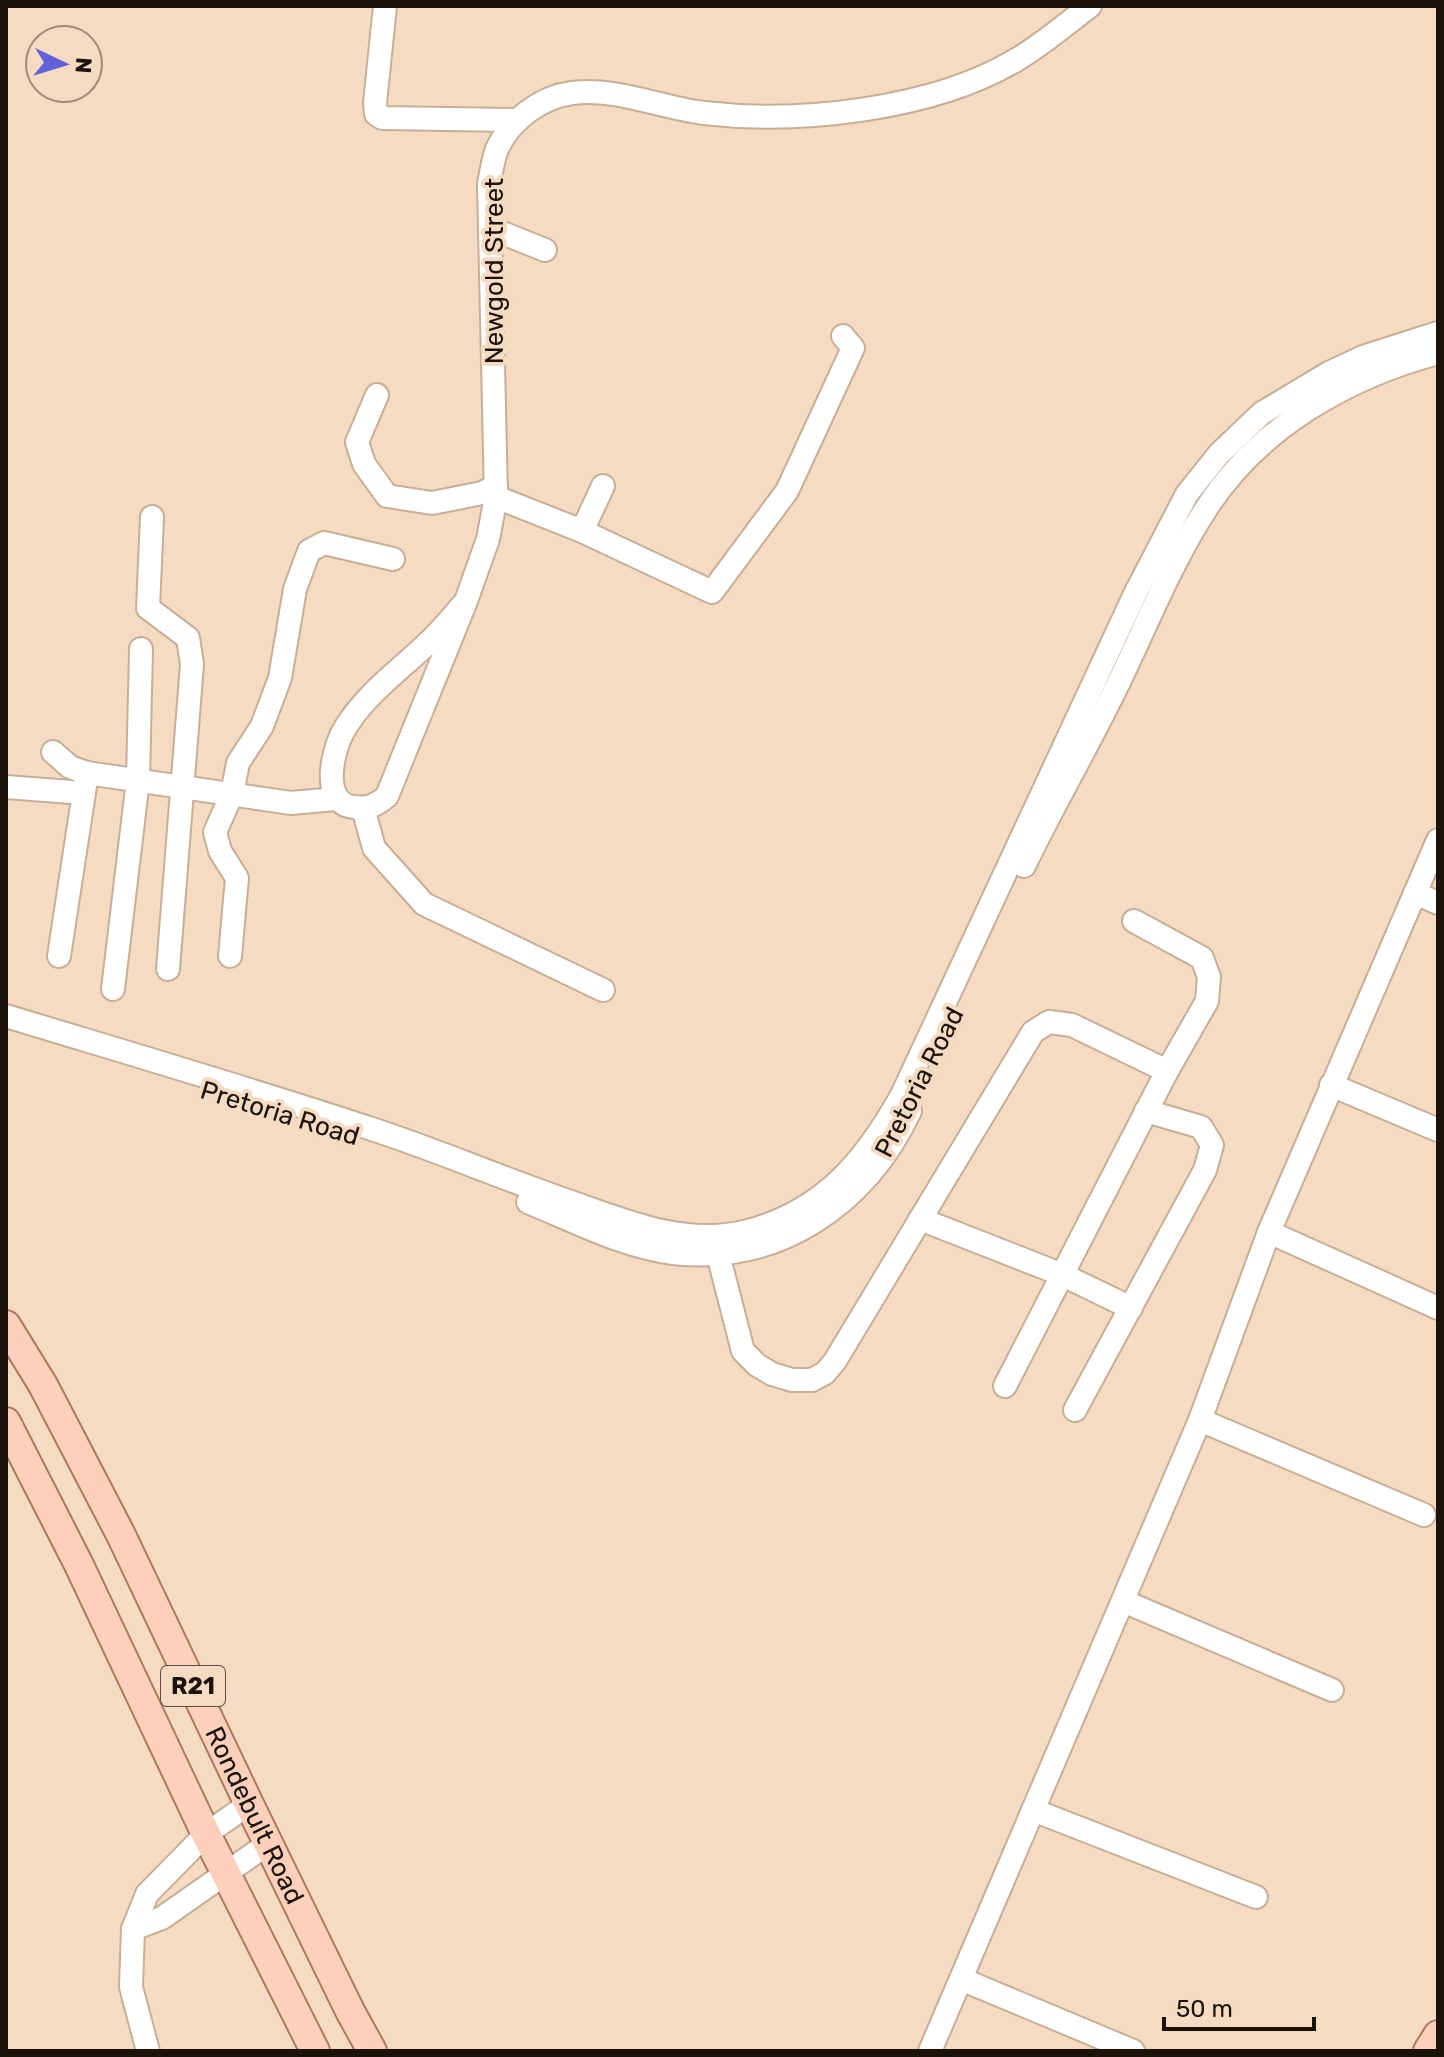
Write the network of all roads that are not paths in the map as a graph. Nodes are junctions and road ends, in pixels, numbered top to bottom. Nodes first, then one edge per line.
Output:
1 (385, 6) edge
2 (1090, 6) edge
3 (518, 120) junction
4 (490, 228) junction
5 (545, 250) dead end
6 (1438, 333) edge
7 (843, 336) dead end
8 (1438, 353) edge
9 (377, 395) dead end
10 (603, 486) dead end
11 (496, 492) junction
12 (1176, 513) junction
13 (152, 517) dead end
14 (1196, 525) junction
15 (582, 531) junction
16 (393, 559) dead end
17 (466, 601) junction
18 (141, 649) dead end
19 (53, 752) dead end
20 (138, 780) junction
21 (86, 783) junction
22 (6, 787) edge
23 (183, 787) junction
24 (232, 794) junction
25 (336, 799) junction
26 (363, 808) junction
27 (1438, 840) edge
28 (1415, 893) junction
29 (1438, 903) edge
30 (1134, 921) dead end
31 (59, 956) dead end
32 (230, 956) dead end
33 (168, 969) dead end
34 (113, 989) dead end
35 (603, 990) dead end
36 (10, 1026) edge
37 (1167, 1071) junction
38 (1331, 1085) junction
39 (231, 1091) junction
40 (1146, 1111) junction
41 (1438, 1130) edge
42 (920, 1219) junction
43 (1269, 1232) junction
44 (748, 1240) junction
45 (718, 1254) junction
46 (1063, 1275) junction
47 (1131, 1308) junction
48 (1438, 1308) edge
49 (6, 1325) edge
50 (1005, 1386) dead end
51 (1075, 1410) dead end
52 (1200, 1420) junction
53 (6, 1422) edge
54 (1424, 1515) dead end
55 (1123, 1601) junction
56 (1332, 1690) dead end
57 (249, 1804) junction
58 (1033, 1810) junction
59 (206, 1834) junction
60 (269, 1843) junction
61 (227, 1872) junction
62 (1256, 1897) dead end
63 (133, 1929) junction
64 (961, 1979) junction
65 (1438, 2035) edge
66 (148, 2051) edge
67 (315, 2051) edge
68 (372, 2051) edge
69 (930, 2051) edge
70 (1133, 2051) edge
71 (1428, 2051) edge

1 - 3 street
2 - 3 street, Newgold Street
3 - 4 street, Newgold Street
4 - 5 street
4 - 11 street, Newgold Street
6 - 12 street, Pretoria Road
7 - 15 street
8 - 14 street, Pretoria Road
9 - 11 street
10 - 15 street
11 - 15 street
11 - 17 street, Newgold Street
12 - 14 street
12 - 44 street, Pretoria Road
13 - 23 street
14 - 44 street, Pretoria Road
16 - 24 street
17 - 25 street
17 - 26 street, Newgold Street
18 - 20 street
19 - 21 street
20 - 21 street
20 - 23 street
20 - 34 street
21 - 22 street
21 - 31 street
23 - 24 street
23 - 33 street
24 - 25 street
24 - 32 street
25 - 26 street
26 - 35 street
27 - 28 street
28 - 29 street
28 - 38 street
30 - 37 street
36 - 39 street, Pretoria Road
37 - 40 street
37 - 42 street
38 - 41 street
38 - 43 street
39 - 44 street, Pretoria Road
39 - 45 street, Pretoria Road
40 - 46 street
40 - 47 street
42 - 45 street
42 - 46 street
43 - 48 street
43 - 52 street
44 - 45 street, Pretoria Road
46 - 47 street
46 - 50 street
47 - 51 street
49 - 57 main road, Rondebult Road / R21
52 - 54 street
52 - 55 street
53 - 59 main road, Rondebult Road / R21
55 - 56 street
55 - 58 street
57 - 59 street
57 - 60 main road, Rondebult Road / R21
58 - 62 street
58 - 64 street
59 - 61 main road, Rondebult Road / R21
59 - 63 street
60 - 61 street
60 - 68 main road, Rondebult Road / R21
61 - 63 street
61 - 67 main road, Rondebult Road / R21
63 - 66 street
64 - 69 street
64 - 70 street
65 - 71 main road

